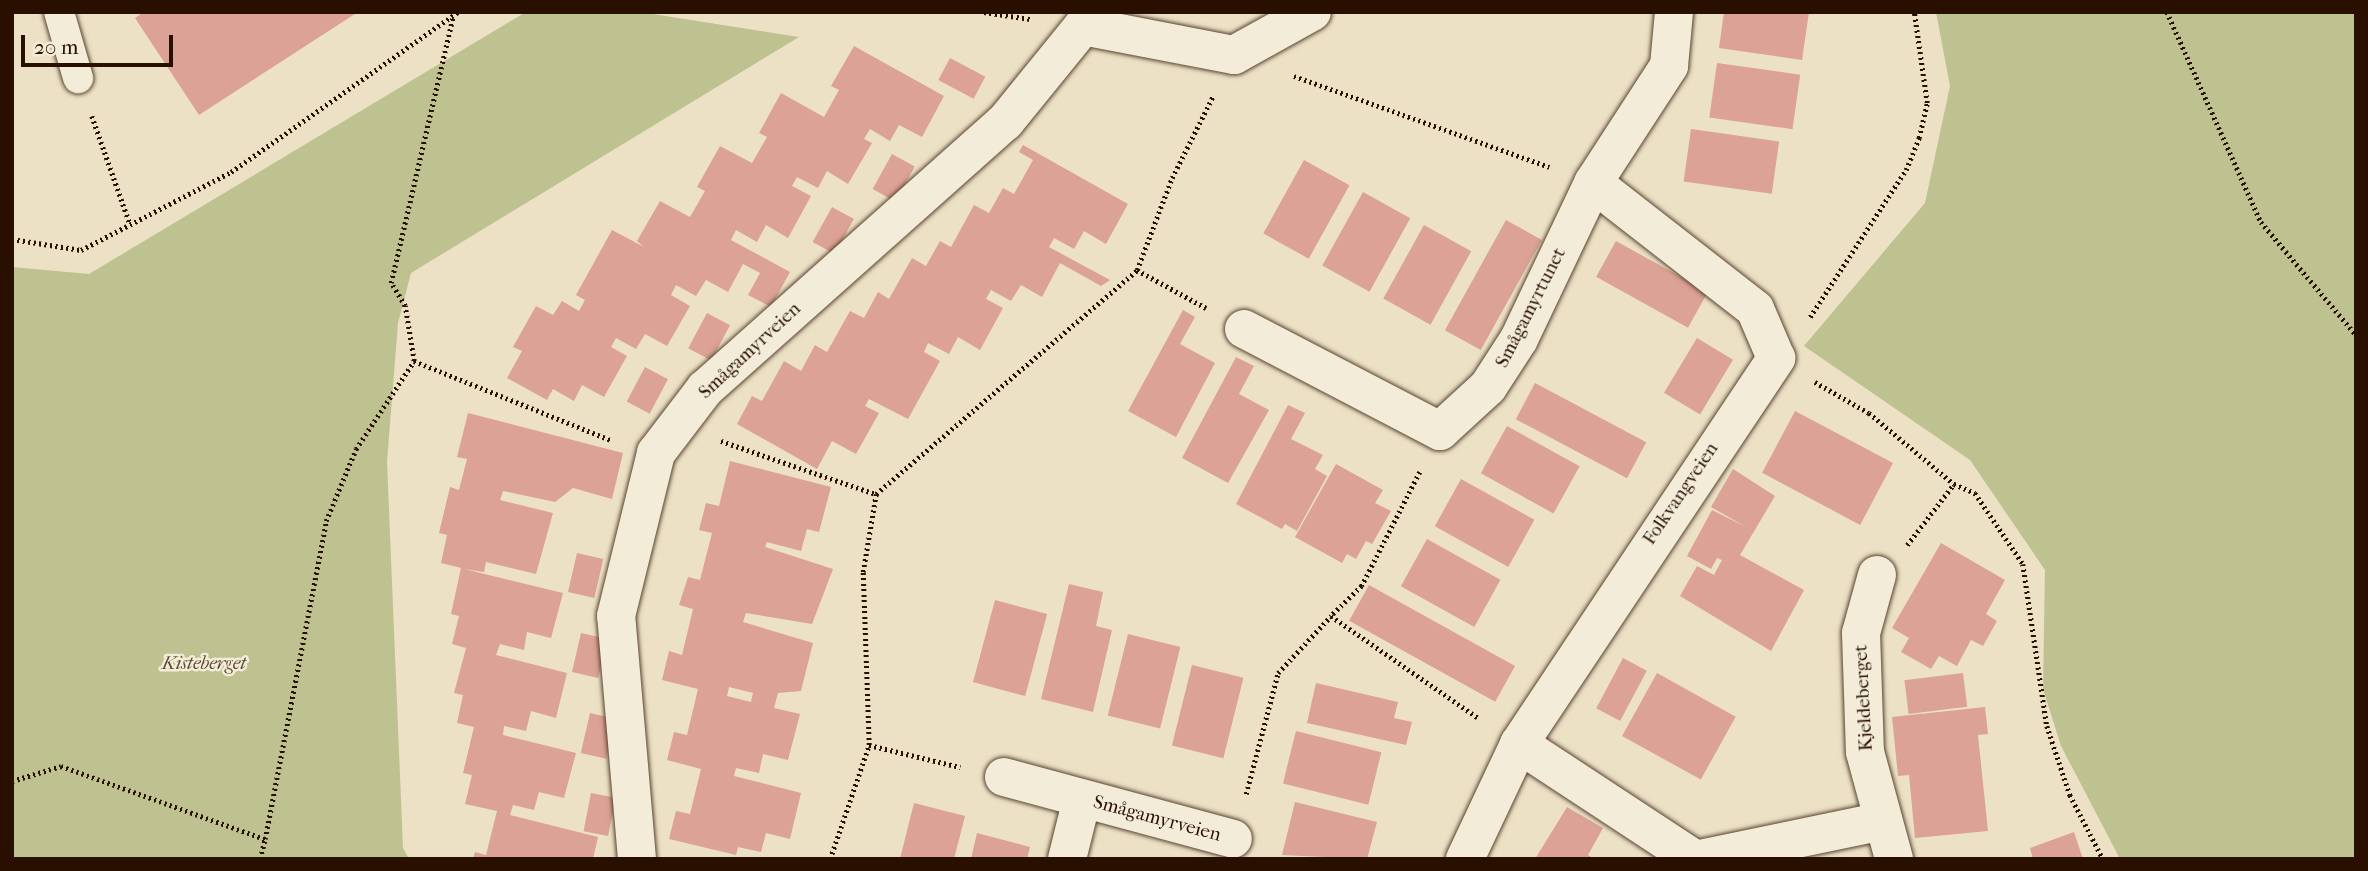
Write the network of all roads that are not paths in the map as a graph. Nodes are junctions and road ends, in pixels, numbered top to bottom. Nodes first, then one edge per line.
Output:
1 (59, 12) edge
2 (1312, 12) edge
3 (1674, 12) edge
4 (78, 78) road end
5 (1593, 183) junction
6 (1244, 329) road end
7 (1877, 575) road end
8 (1519, 744) junction
9 (1004, 777) road end
10 (1082, 799) junction
11 (1884, 821) junction
12 (1233, 839) road end
13 (637, 859) edge
14 (1066, 859) edge
15 (1465, 859) edge
16 (1694, 859) edge
17 (1700, 859) edge
18 (1894, 859) edge

1 - 4 lane
2 - 13 street, Smågamyrveien
3 - 5 street, Smågamyrtunet
5 - 6 street, Smågamyrtunet
5 - 8 street, Folkvangveien
7 - 11 street, Kjeldeberget
8 - 15 street, Folkvangveien
8 - 16 street
9 - 10 street, Smågamyrveien
10 - 12 street, Smågamyrveien
10 - 14 street, Smågamyrveien
11 - 17 street
11 - 18 street, Kjeldeberget

